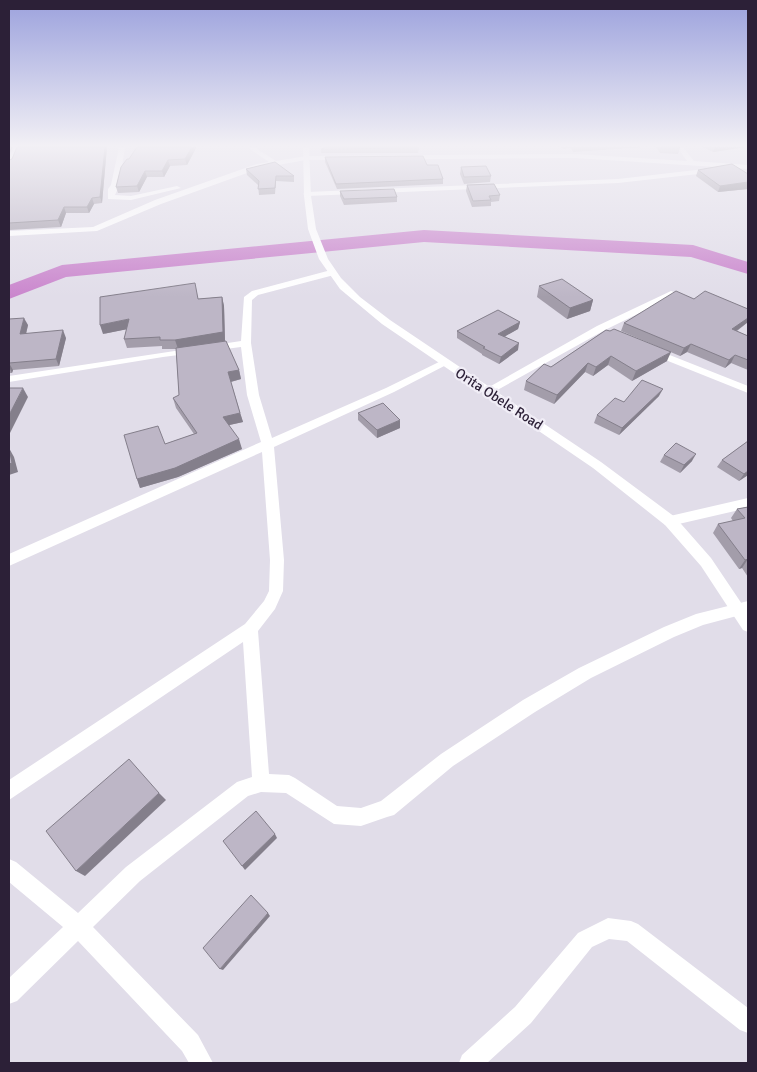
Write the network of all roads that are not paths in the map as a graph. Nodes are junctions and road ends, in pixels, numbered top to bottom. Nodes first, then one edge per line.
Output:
1 (112, 197) edge
2 (136, 197) edge
3 (174, 197) edge
4 (308, 197) edge
5 (9, 234) edge
6 (331, 273) junction
7 (671, 294) edge
8 (246, 343) junction
9 (645, 348) edge
10 (445, 364) junction
11 (9, 379) edge
12 (748, 390) edge
13 (488, 391) junction
14 (268, 444) junction
15 (748, 503) edge
16 (670, 521) junction
17 (9, 560) edge
18 (744, 608) edge
19 (748, 625) edge
20 (250, 629) junction
21 (261, 783) junction
22 (9, 791) edge
23 (9, 869) edge
24 (78, 926) junction
25 (9, 993) edge
26 (748, 1022) edge
27 (201, 1063) edge
28 (470, 1063) edge

1 - 2 street
3 - 5 street
4 - 6 street, Orita Obele Road
6 - 8 street
6 - 10 street, Orita Obele Road
7 - 13 street
8 - 11 street
8 - 14 street
9 - 12 street
10 - 13 street, Orita Obele Road
10 - 14 street
13 - 16 street, Orita Obele Road
14 - 17 street
14 - 20 street
15 - 16 street
16 - 18 street, Orita Obele Road
18 - 19 street, Orita Obele Road
18 - 21 street
20 - 21 street
20 - 22 street
21 - 24 street
23 - 24 street
24 - 25 street
24 - 27 street
26 - 28 street

